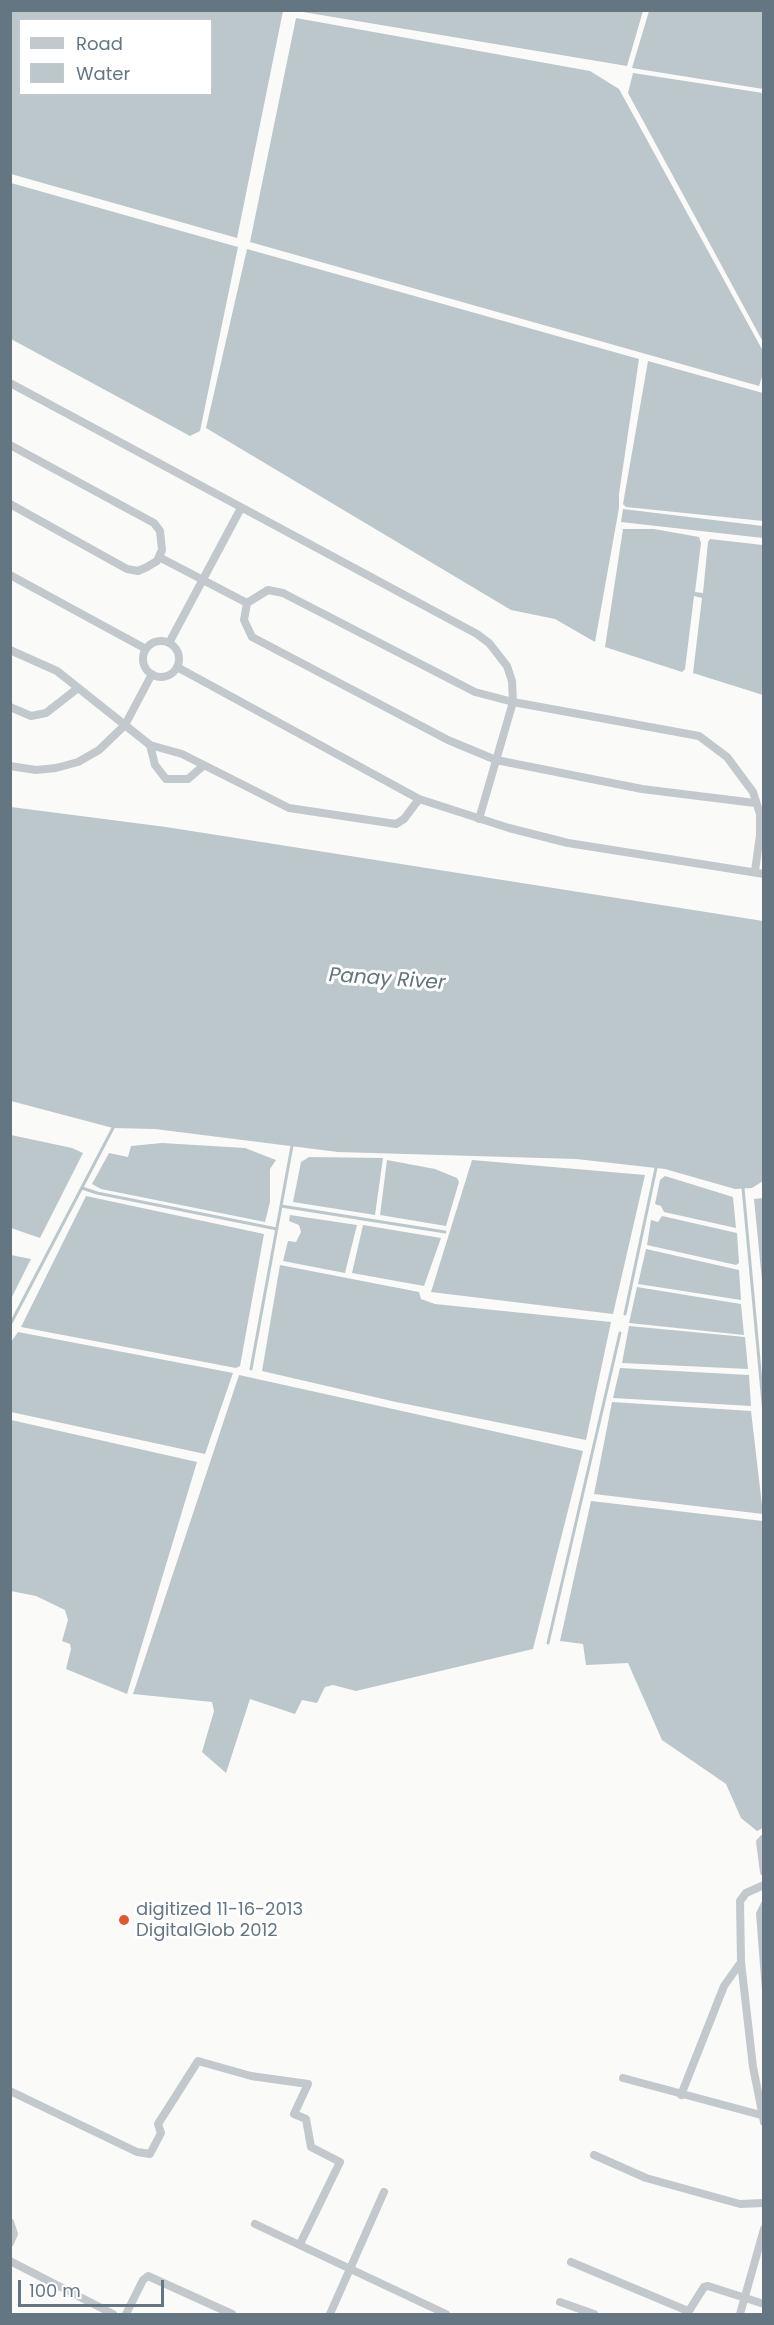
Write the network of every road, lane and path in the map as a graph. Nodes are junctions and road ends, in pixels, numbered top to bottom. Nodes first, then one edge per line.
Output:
1 (10, 384) edge
2 (10, 445) edge
3 (10, 504) edge
4 (241, 508) junction
5 (159, 557) junction
6 (10, 575) edge
7 (204, 579) junction
8 (247, 603) junction
9 (169, 643) junction
10 (10, 650) edge
11 (146, 650) junction
12 (177, 667) junction
13 (152, 674) junction
14 (78, 688) junction
15 (513, 702) junction
16 (10, 707) edge
17 (125, 725) junction
18 (150, 745) junction
19 (496, 760) junction
20 (10, 766) edge
21 (203, 766) junction
22 (419, 799) junction
23 (755, 803) junction
24 (479, 819) junction
25 (759, 872) edge
26 (764, 1838) edge
27 (764, 1872) edge
28 (764, 1886) edge
29 (741, 1962) junction
30 (623, 2078) dead end
31 (10, 2091) edge
32 (681, 2095) junction
33 (762, 2119) edge
34 (594, 2155) dead end
35 (384, 2192) dead end
36 (764, 2203) edge
37 (10, 2222) edge
38 (255, 2224) dead end
39 (764, 2229) edge
40 (10, 2243) edge
41 (300, 2244) junction
42 (10, 2261) edge
43 (571, 2262) dead end
44 (350, 2268) junction
45 (746, 2297) junction
46 (560, 2302) dead end
47 (764, 2304) edge
48 (688, 2313) edge
49 (113, 2314) edge
50 (126, 2314) edge
51 (232, 2314) edge
52 (330, 2314) edge
53 (446, 2314) edge
54 (594, 2314) edge
55 (740, 2314) edge

1 - 4 street
2 - 5 street
3 - 5 street
4 - 7 street
4 - 15 street
5 - 7 street
6 - 11 street
7 - 8 street
7 - 9 street
8 - 15 street
8 - 19 street
9 - 11 street
9 - 12 street
10 - 14 street
11 - 13 street
12 - 13 street
12 - 22 street
13 - 17 street
14 - 16 street
14 - 17 street
15 - 19 street
15 - 23 street
17 - 18 street
17 - 20 street
18 - 21 street
18 - 21 street
19 - 23 street
19 - 24 street
21 - 22 street
22 - 24 street
23 - 25 street
24 - 25 street
26 - 27 street
28 - 29 street
29 - 32 street
29 - 33 street
30 - 32 street
31 - 41 street
32 - 33 street
34 - 36 street
35 - 44 street
37 - 40 street
38 - 41 street
39 - 45 street
41 - 44 street
42 - 49 street
43 - 48 street
44 - 52 street
44 - 53 street
45 - 47 street
45 - 48 street
45 - 55 street
46 - 54 street
50 - 51 street

